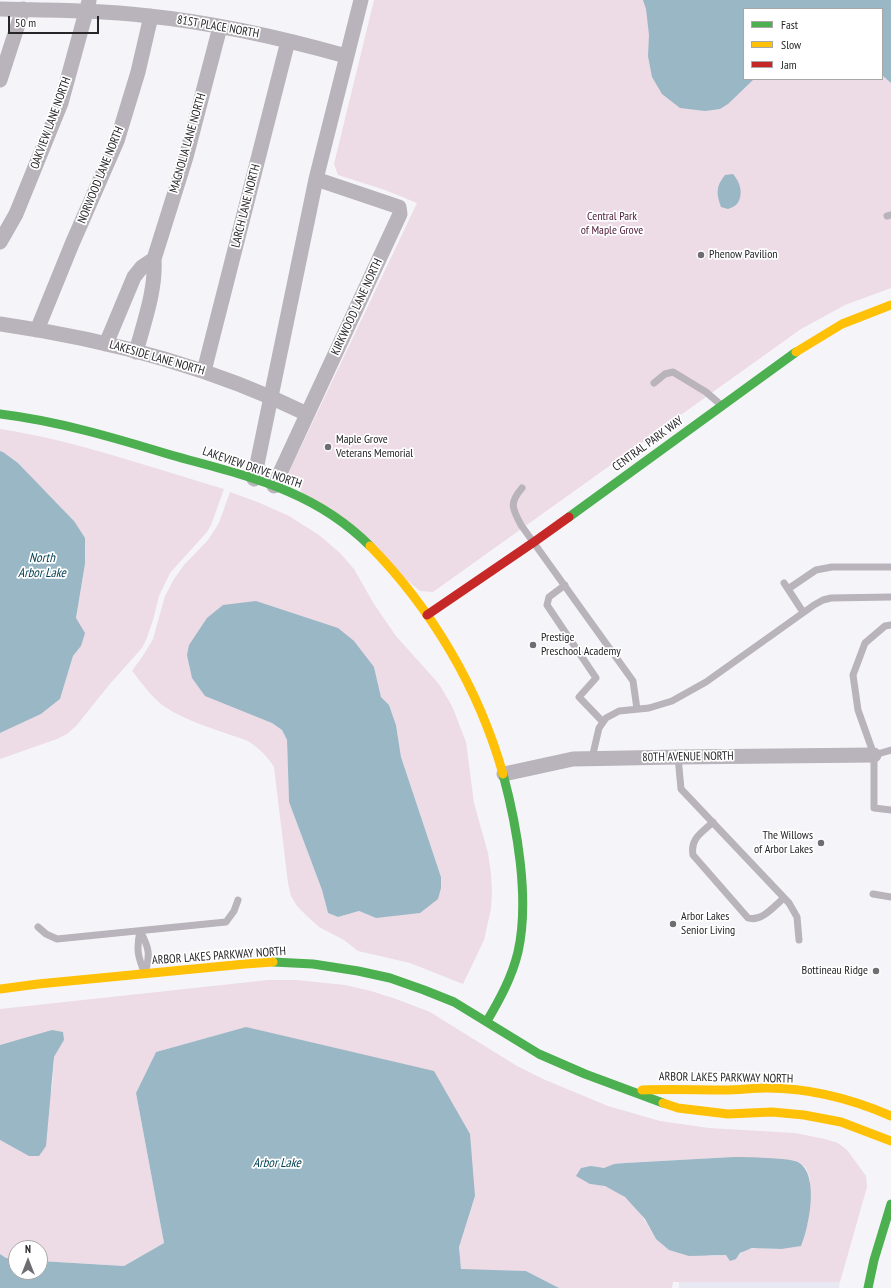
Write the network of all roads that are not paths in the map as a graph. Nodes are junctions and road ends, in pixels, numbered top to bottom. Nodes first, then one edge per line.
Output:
1 (361, 0) edge
2 (88, 5) edge
3 (0, 8) edge
4 (23, 9) junction
5 (151, 16) junction
6 (220, 27) junction
7 (288, 41) junction
8 (346, 56) junction
9 (0, 80) edge
10 (316, 179) junction
11 (0, 242) edge
12 (154, 258) junction
13 (891, 305) edge
14 (0, 324) edge
15 (37, 330) junction
16 (106, 344) junction
17 (136, 352) junction
18 (204, 371) junction
19 (654, 383) dead end
20 (271, 396) junction
21 (722, 405) junction
22 (0, 414) edge
23 (307, 414) junction
24 (254, 479) junction
25 (274, 486) junction
26 (522, 488) dead end
27 (534, 542) junction
28 (891, 567) edge
29 (784, 583) dead end
30 (565, 585) junction
31 (788, 589) junction
32 (891, 597) edge
33 (803, 612) junction
34 (427, 616) junction
35 (891, 625) edge
36 (637, 710) junction
37 (603, 722) junction
38 (891, 750) edge
39 (874, 755) junction
40 (678, 757) junction
41 (592, 758) junction
42 (504, 774) junction
43 (891, 810) edge
44 (713, 822) junction
45 (873, 894) dead end
46 (891, 897) edge
47 (784, 898) junction
48 (238, 900) dead end
49 (38, 927) dead end
50 (140, 931) junction
51 (799, 940) dead end
52 (145, 974) junction
53 (0, 989) edge
54 (486, 1021) junction
55 (630, 1090) junction
56 (891, 1116) edge
57 (891, 1141) edge
58 (891, 1204) edge
59 (868, 1288) edge

1 - 8 street
2 - 4 street, 81ST PLACE NORTH
2 - 5 street, 81ST PLACE NORTH
2 - 11 street, OAKVIEW LANE NORTH
3 - 4 street, 81ST PLACE NORTH
4 - 9 street
5 - 6 street, 81ST PLACE NORTH
5 - 15 street, NORWOOD LANE NORTH
6 - 7 street, 81ST PLACE NORTH
6 - 12 street, MAGNOLIA LANE NORTH
7 - 8 street, 81ST PLACE NORTH
7 - 18 street, LARCH LANE NORTH
8 - 10 street
10 - 20 street
10 - 23 street, KIRKWOOD LANE NORTH
12 - 16 street
12 - 17 street, MAGNOLIA LANE NORTH
13 - 21 street, CENTRAL PARK WAY
14 - 15 street, LAKESIDE LANE NORTH
15 - 16 street, LAKESIDE LANE NORTH
16 - 17 street, LAKESIDE LANE NORTH
17 - 18 street, LAKESIDE LANE NORTH
18 - 20 street, LAKESIDE LANE NORTH
19 - 21 lane
20 - 23 street, LAKESIDE LANE NORTH
20 - 24 street
21 - 27 street, CENTRAL PARK WAY
22 - 24 street, LAKEVIEW DRIVE NORTH
23 - 25 street, KIRKWOOD LANE NORTH
24 - 25 street, LAKEVIEW DRIVE NORTH
25 - 34 street, LAKEVIEW DRIVE NORTH
26 - 27 lane
27 - 30 lane
27 - 34 street, CENTRAL PARK WAY
28 - 31 lane
29 - 31 lane
30 - 36 lane
30 - 37 lane
31 - 33 lane
32 - 33 lane
33 - 36 lane
34 - 42 street, LAKEVIEW DRIVE NORTH
35 - 39 lane
36 - 37 lane
37 - 41 lane
38 - 39 lane
39 - 40 street, 80TH AVENUE NORTH
39 - 43 lane
40 - 41 street, 80TH AVENUE NORTH
40 - 44 lane
41 - 42 street, 80TH AVENUE NORTH
42 - 54 street, LAKEVIEW DRIVE NORTH
44 - 47 lane
44 - 47 lane
45 - 46 lane
47 - 51 lane
48 - 50 lane
49 - 50 lane
50 - 52 lane
52 - 53 street, ARBOR LAKES PARKWAY NORTH
52 - 54 street, ARBOR LAKES PARKWAY NORTH
54 - 55 street, ARBOR LAKES PARKWAY NORTH
55 - 56 street, ARBOR LAKES PARKWAY NORTH
55 - 57 street, ARBOR LAKES PARKWAY NORTH
58 - 59 street

